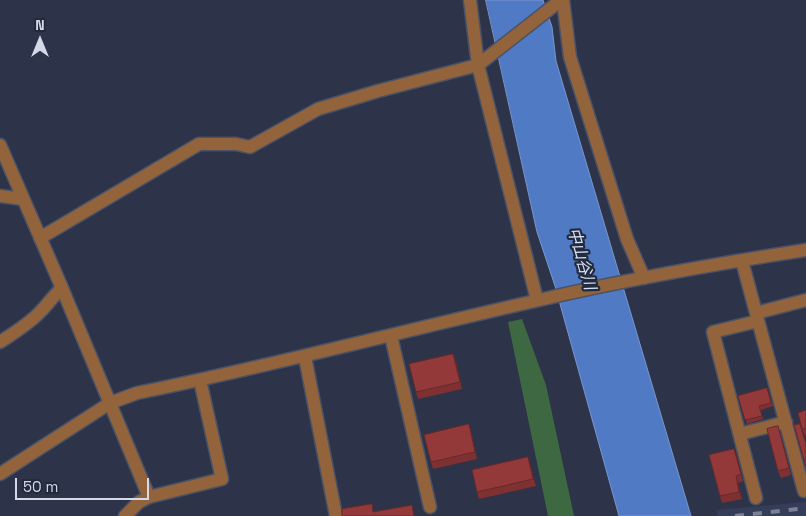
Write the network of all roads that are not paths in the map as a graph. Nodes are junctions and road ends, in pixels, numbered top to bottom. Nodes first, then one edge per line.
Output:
1 (470, 0) edge
2 (559, 2) edge
3 (478, 65) junction
4 (0, 145) edge
5 (0, 196) edge
6 (23, 199) junction
7 (40, 238) junction
8 (806, 250) edge
9 (742, 261) junction
10 (639, 279) junction
11 (62, 288) junction
12 (543, 299) junction
13 (806, 300) edge
14 (757, 317) junction
15 (391, 336) junction
16 (0, 342) edge
17 (305, 357) junction
18 (200, 380) junction
19 (110, 403) junction
20 (786, 422) junction
21 (740, 434) junction
22 (0, 474) edge
23 (806, 490) edge
24 (150, 497) junction
25 (756, 498) dead end
26 (430, 507) dead end
27 (125, 516) edge
28 (336, 516) edge

1 - 3 street
2 - 3 street
2 - 10 street
3 - 7 street
3 - 12 street
4 - 6 street
5 - 6 street
6 - 7 street
7 - 11 street
8 - 9 street
9 - 10 street
9 - 14 street
10 - 12 street
11 - 16 street
11 - 19 street
12 - 15 street
13 - 14 street
14 - 20 street
14 - 21 street
15 - 17 street
15 - 26 street
17 - 18 street
17 - 28 street
18 - 19 street
18 - 24 street
19 - 22 street
19 - 24 street
20 - 21 street
20 - 23 street
21 - 25 street
24 - 27 street

